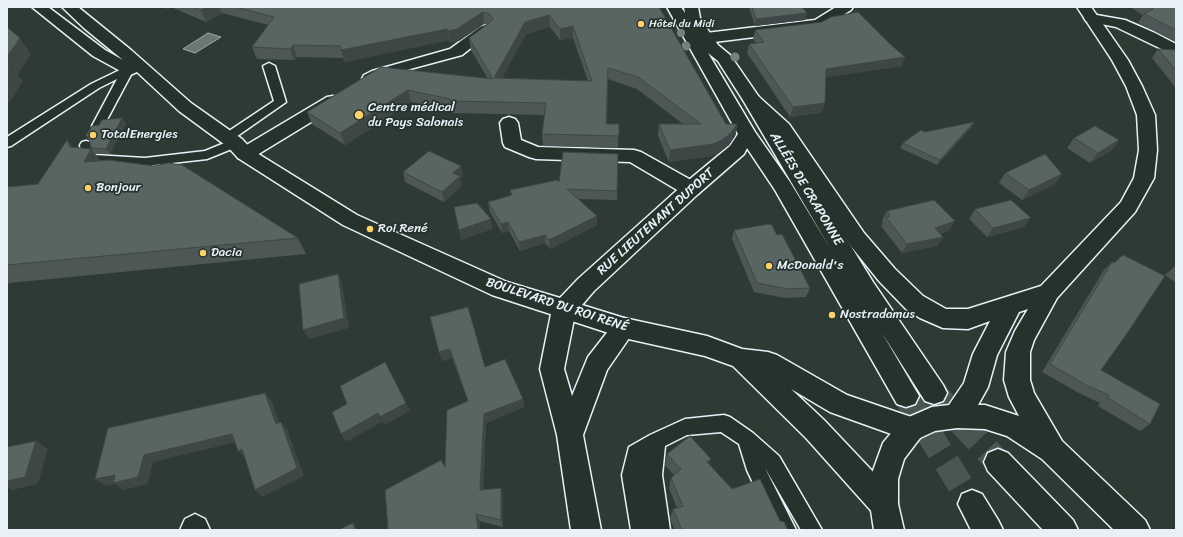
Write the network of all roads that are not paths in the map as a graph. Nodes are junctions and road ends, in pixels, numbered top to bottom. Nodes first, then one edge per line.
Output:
1 (39, 7) edge
2 (69, 7) edge
3 (674, 7) edge
4 (691, 7) edge
5 (846, 7) edge
6 (1088, 12) edge
7 (485, 30) edge
8 (706, 38) junction
9 (1176, 51) edge
10 (269, 66) dead end
11 (128, 69) junction
12 (160, 86) junction
13 (752, 100) junction
14 (509, 123) dead end
15 (98, 126) edge
16 (747, 134) junction
17 (7, 143) edge
18 (236, 145) junction
19 (86, 146) dead end
20 (783, 187) junction
21 (691, 189) junction
22 (1049, 292) junction
23 (1011, 305) junction
24 (564, 309) junction
25 (624, 328) junction
26 (742, 359) junction
27 (934, 393) tunnel mouth
28 (906, 396) tunnel mouth
29 (957, 416) junction
30 (910, 430) junction
31 (570, 435) junction
32 (747, 439) junction
33 (656, 441) junction
34 (1052, 450) junction
35 (998, 462) tunnel mouth
36 (972, 504) tunnel mouth
37 (887, 517) edge
38 (586, 530) edge
39 (641, 530) edge
40 (660, 530) edge
41 (786, 530) edge
42 (812, 530) edge
43 (988, 530) edge
44 (1063, 530) edge
45 (1135, 530) edge

1 - 11 main road, BOULEVARD DU ROI RENÉ
2 - 12 main road, BOULEVARD DU ROI RENÉ
3 - 16 main road, ALLÉES DE CRAPONNE
4 - 8 main road, ALLÉES DE CRAPONNE
5 - 8 main road
6 - 9 main road
6 - 22 main road
7 - 18 main road
8 - 13 main road, ALLÉES DE CRAPONNE
10 - 18 lane
11 - 12 main road, BOULEVARD DU ROI RENÉ
11 - 15 lane
11 - 17 lane
12 - 18 main road, BOULEVARD DU ROI RENÉ
13 - 20 main road
13 - 23 main road
13 - 27 main road, ALLÉES DE CRAPONNE
14 - 21 main road
16 - 20 main road, ALLÉES DE CRAPONNE
16 - 21 main road, RUE LIEUTENANT DUPORT
18 - 19 lane
18 - 24 main road, BOULEVARD DU ROI RENÉ
20 - 28 main road, ALLÉES DE CRAPONNE
21 - 24 main road, RUE LIEUTENANT DUPORT
22 - 23 main road
22 - 34 main road
23 - 29 main road
24 - 25 main road, BOULEVARD DU ROI RENÉ
24 - 31 main road
25 - 26 main road, BOULEVARD DU ROI RENÉ
25 - 31 main road
26 - 30 main road, BOULEVARD DU ROI RENÉ
26 - 37 main road, BOULEVARD DU ROI RENÉ
29 - 30 main road
29 - 34 main road
30 - 37 main road
31 - 38 main road
32 - 33 lane
32 - 41 lane
32 - 42 lane
33 - 39 lane
33 - 40 lane
34 - 45 main road
35 - 44 main road
36 - 43 main road

